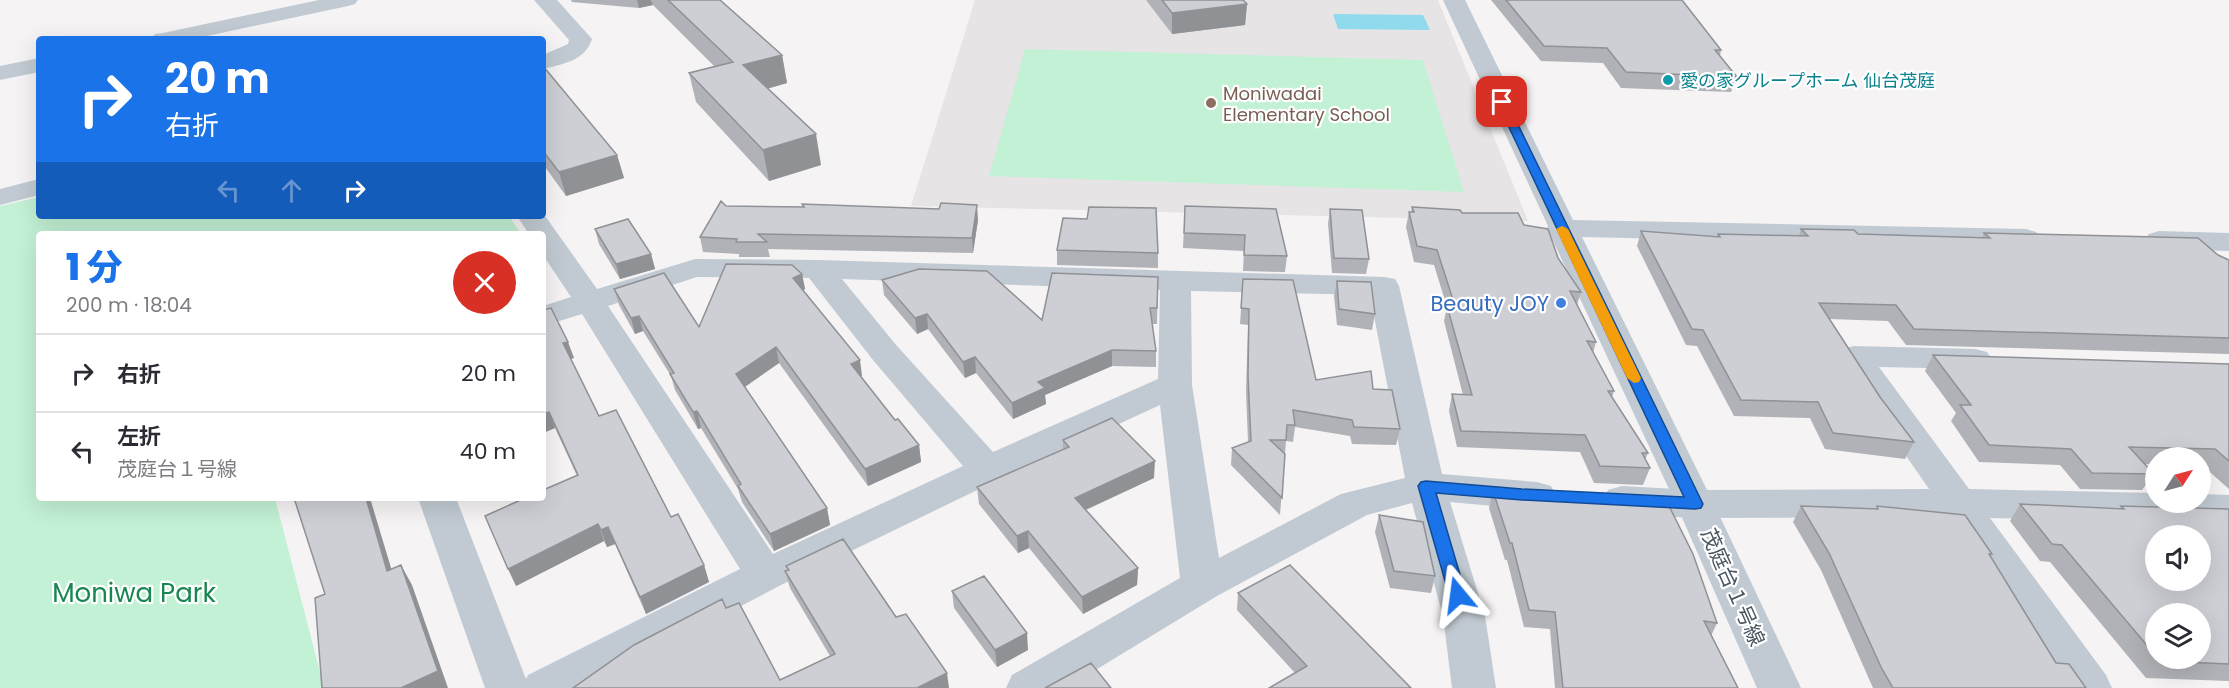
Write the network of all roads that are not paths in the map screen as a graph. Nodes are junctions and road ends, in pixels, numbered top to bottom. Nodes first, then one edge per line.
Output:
1 (348, 0) edge
2 (545, 0) edge
3 (1454, 0) edge
4 (177, 36) edge
5 (546, 61) edge
6 (36, 66) edge
7 (0, 73) edge
8 (36, 188) edge
9 (0, 197) edge
10 (1561, 228) junction
11 (546, 238) edge
12 (2055, 238) edge
13 (2137, 240) edge
14 (2196, 241) junction
15 (2229, 242) edge
16 (818, 268) junction
17 (2229, 269) edge
18 (1176, 281) junction
19 (589, 300) junction
20 (546, 315) edge
21 (2006, 360) edge
22 (1175, 385) junction
23 (987, 470) junction
24 (1426, 486) junction
25 (438, 501) edge
26 (1956, 503) junction
27 (1695, 504) junction
28 (2229, 509) edge
29 (765, 575) junction
30 (1202, 585) junction
31 (507, 688) edge
32 (544, 688) edge
33 (1028, 688) edge
34 (1474, 688) edge
35 (1779, 688) edge
36 (2090, 688) edge

1 - 4 street
2 - 5 street
3 - 10 street, 茂庭台１号線
6 - 7 street
8 - 9 street
10 - 12 street
10 - 27 street, 茂庭台１号線
11 - 19 street
13 - 14 street
14 - 15 street
14 - 17 street
16 - 18 street
16 - 19 street
16 - 23 street
18 - 22 street
18 - 24 street
19 - 20 street
19 - 29 street
21 - 26 street
22 - 23 street
22 - 30 street
23 - 29 street
24 - 27 street
24 - 30 street
24 - 34 street
25 - 31 street
26 - 27 street
26 - 28 street
26 - 36 street
27 - 35 street, 茂庭台１号線
29 - 32 street
30 - 33 street

